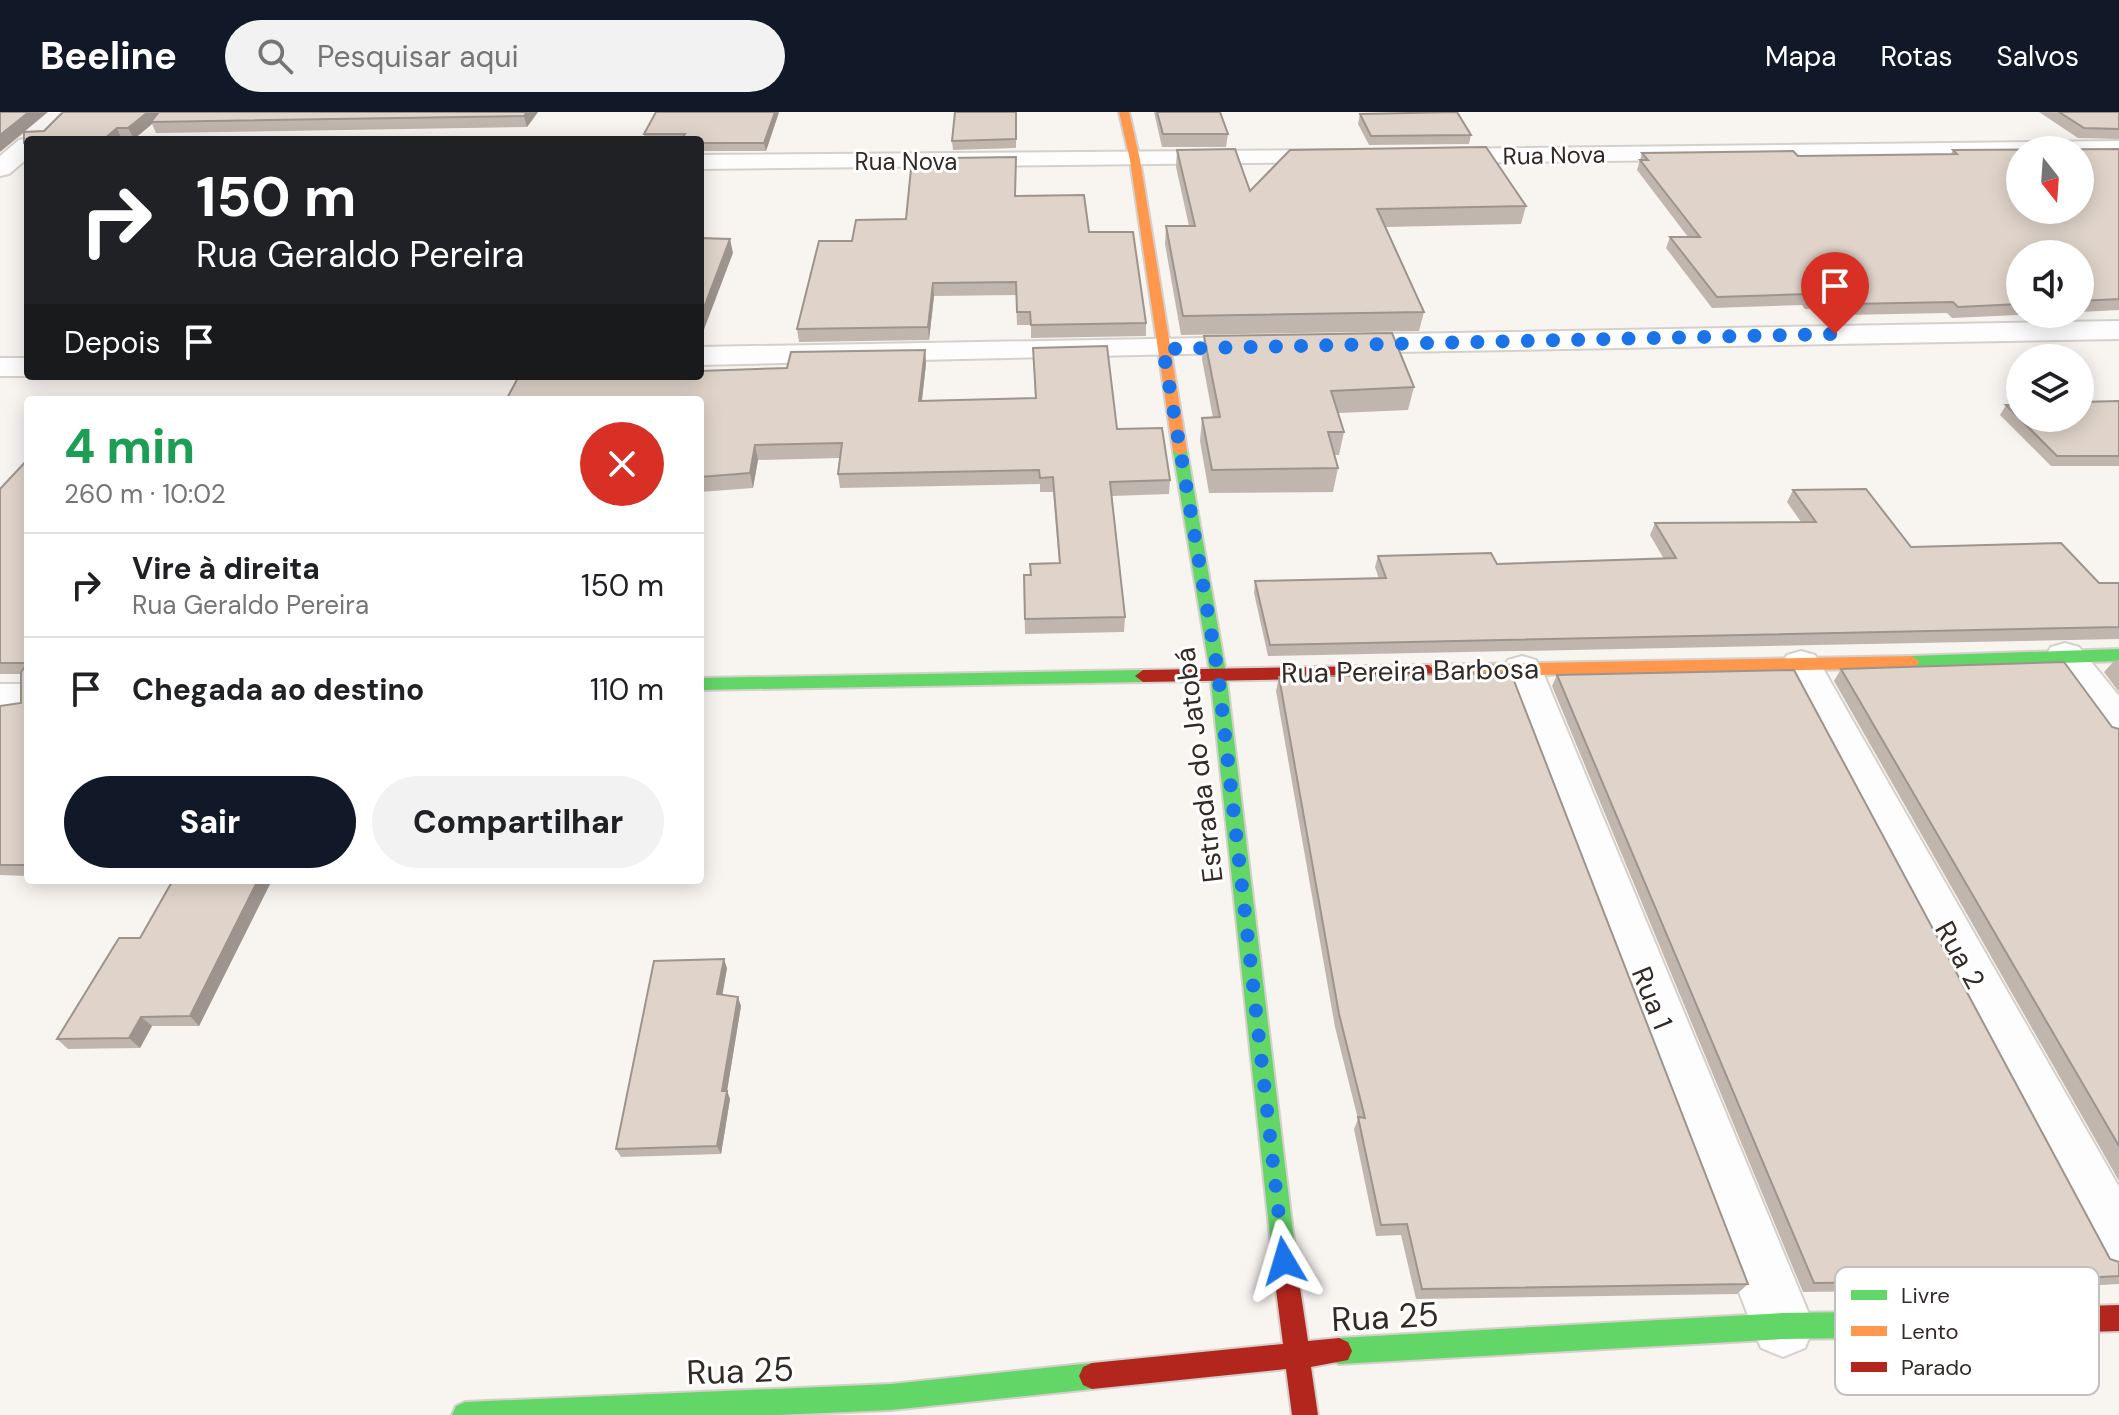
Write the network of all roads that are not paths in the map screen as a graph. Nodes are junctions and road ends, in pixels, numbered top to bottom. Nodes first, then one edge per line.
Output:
1 (1124, 112) edge
2 (2119, 148) edge
3 (24, 151) edge
4 (1405, 156) edge
5 (1373, 157) edge
6 (1135, 160) junction
7 (704, 162) edge
8 (8, 167) edge
9 (2119, 330) edge
10 (1163, 349) junction
11 (704, 356) edge
12 (0, 367) edge
13 (24, 367) edge
14 (2119, 655) edge
15 (2065, 657) junction
16 (1801, 665) junction
17 (1522, 670) junction
18 (1218, 673) junction
19 (704, 684) edge
20 (0, 699) edge
21 (24, 699) edge
22 (2119, 726) edge
23 (2119, 1245) edge
24 (2119, 1318) edge
25 (2099, 1319) edge
26 (1835, 1325) edge
27 (1783, 1326) junction
28 (1295, 1354) junction
29 (465, 1415) edge
30 (1305, 1415) edge

1 - 6 street, Estrada do Jatobá
2 - 4 street, Rua Nova
3 - 8 street
5 - 6 street, Rua Nova
6 - 7 street, Rua Nova
6 - 10 street, Estrada do Jatobá
9 - 10 street
10 - 11 street
10 - 18 street, Estrada do Jatobá
12 - 13 street
14 - 15 street, Rua Pereira Barbosa
15 - 16 street, Rua Pereira Barbosa
15 - 22 street
16 - 17 street, Rua Pereira Barbosa
16 - 23 street, Rua 2
17 - 18 street, Rua Pereira Barbosa
17 - 27 street, Rua 1
18 - 19 street, Rua Pereira Barbosa
18 - 28 street, Estrada do Jatobá
20 - 21 street
24 - 25 street, Rua 25
26 - 27 street, Rua 25
27 - 28 street, Rua 25
28 - 29 street, Rua 25
28 - 30 street, Estrada do Jatobá

